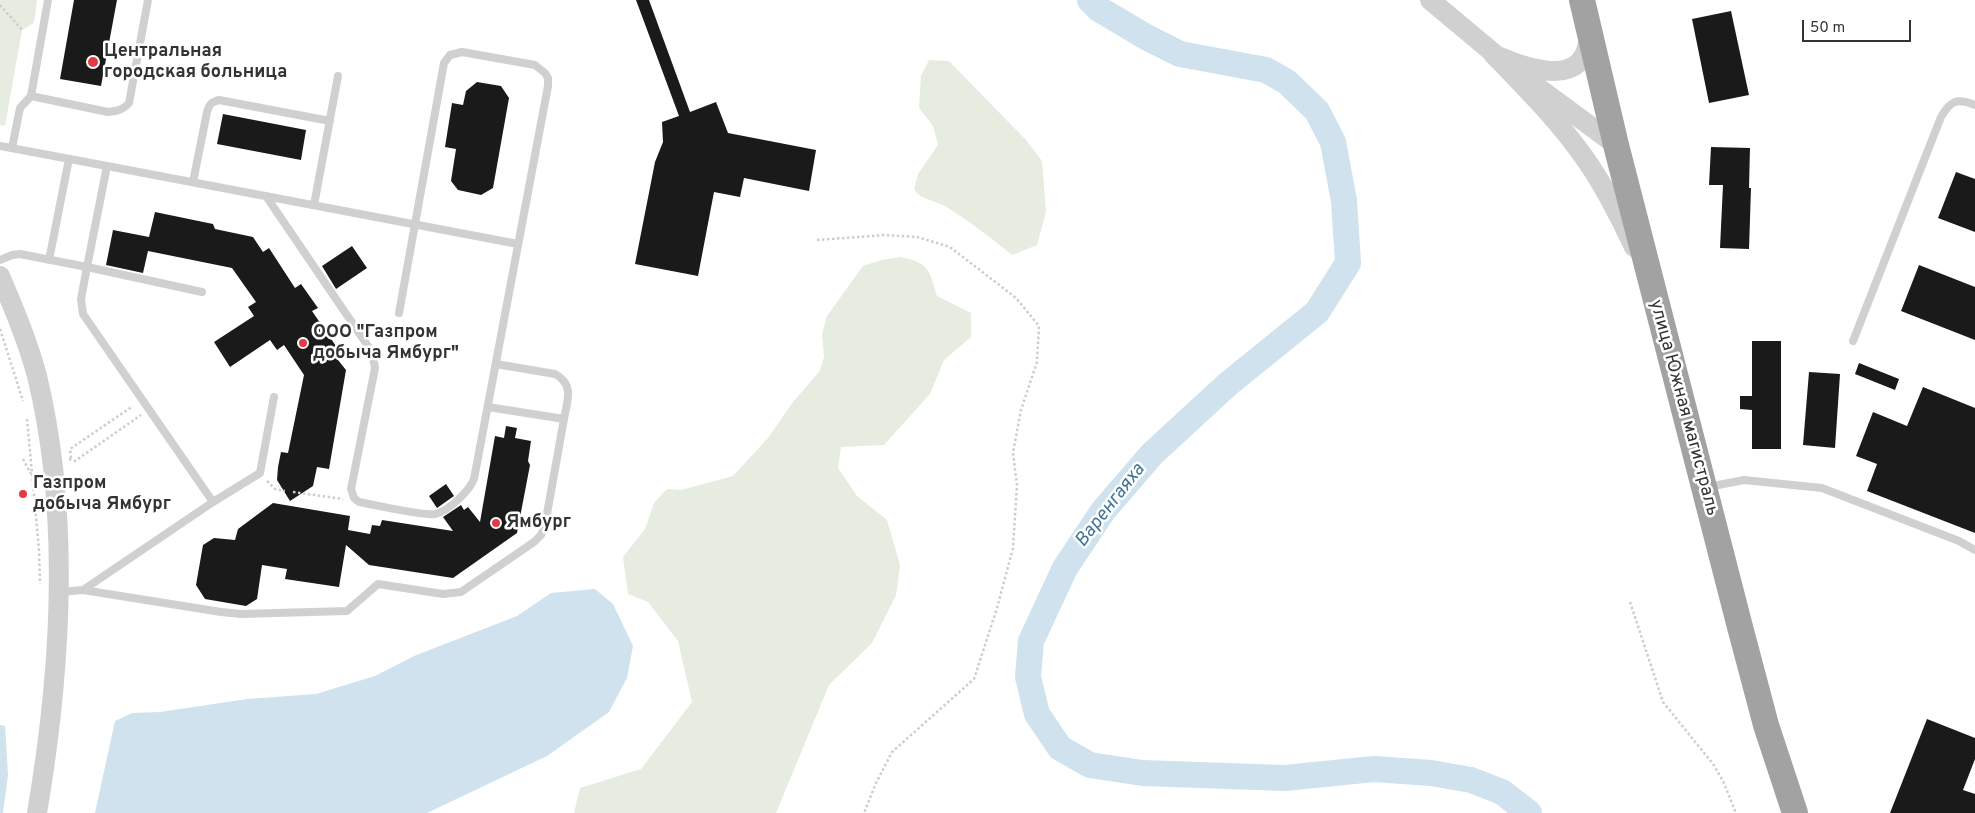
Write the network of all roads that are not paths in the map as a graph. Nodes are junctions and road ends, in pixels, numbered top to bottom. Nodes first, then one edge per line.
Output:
1 (48, 0) edge
2 (148, 0) edge
3 (1430, 0) edge
4 (1582, 0) edge
5 (1589, 28) junction
6 (1494, 54) junction
7 (338, 76) dead end
8 (31, 96) junction
9 (1975, 105) edge
10 (330, 121) junction
11 (1616, 145) junction
12 (0, 146) edge
13 (12, 148) junction
14 (69, 159) junction
15 (107, 166) junction
16 (193, 182) junction
17 (266, 196) junction
18 (314, 205) junction
19 (416, 224) junction
20 (518, 244) junction
21 (0, 260) edge
22 (49, 260) junction
23 (88, 267) junction
24 (0, 276) edge
25 (1653, 290) junction
26 (202, 292) dead end
27 (399, 312) dead end
28 (1853, 341) dead end
29 (496, 364) junction
30 (274, 397) dead end
31 (488, 407) junction
32 (564, 419) junction
33 (1704, 488) junction
34 (213, 502) junction
35 (1975, 550) edge
36 (49, 588) junction
37 (83, 590) junction
38 (38, 813) edge
39 (1795, 813) edge

1 - 8 lane
2 - 8 lane
3 - 6 street
4 - 5 highway, улица Южная магистраль
5 - 6 street
5 - 11 highway, улица Южная магистраль
6 - 11 street
6 - 25 street
7 - 10 lane
8 - 13 lane
9 - 28 lane
10 - 16 lane
10 - 18 lane
11 - 25 highway, улица Южная магистраль
12 - 13 lane
13 - 14 lane
14 - 15 lane
14 - 22 lane
15 - 16 lane
15 - 23 lane
16 - 17 lane
17 - 18 lane
17 - 31 lane
18 - 19 lane
19 - 20 lane
19 - 20 lane
19 - 27 lane
20 - 29 lane
21 - 22 lane
22 - 23 lane
23 - 26 lane
23 - 34 lane
24 - 36 street
25 - 33 highway, улица Южная магистраль
29 - 31 lane
29 - 32 lane
30 - 34 lane
31 - 32 lane
32 - 37 lane
33 - 35 lane
33 - 39 highway, улица Южная магистраль
34 - 37 lane
36 - 37 lane
36 - 38 street

